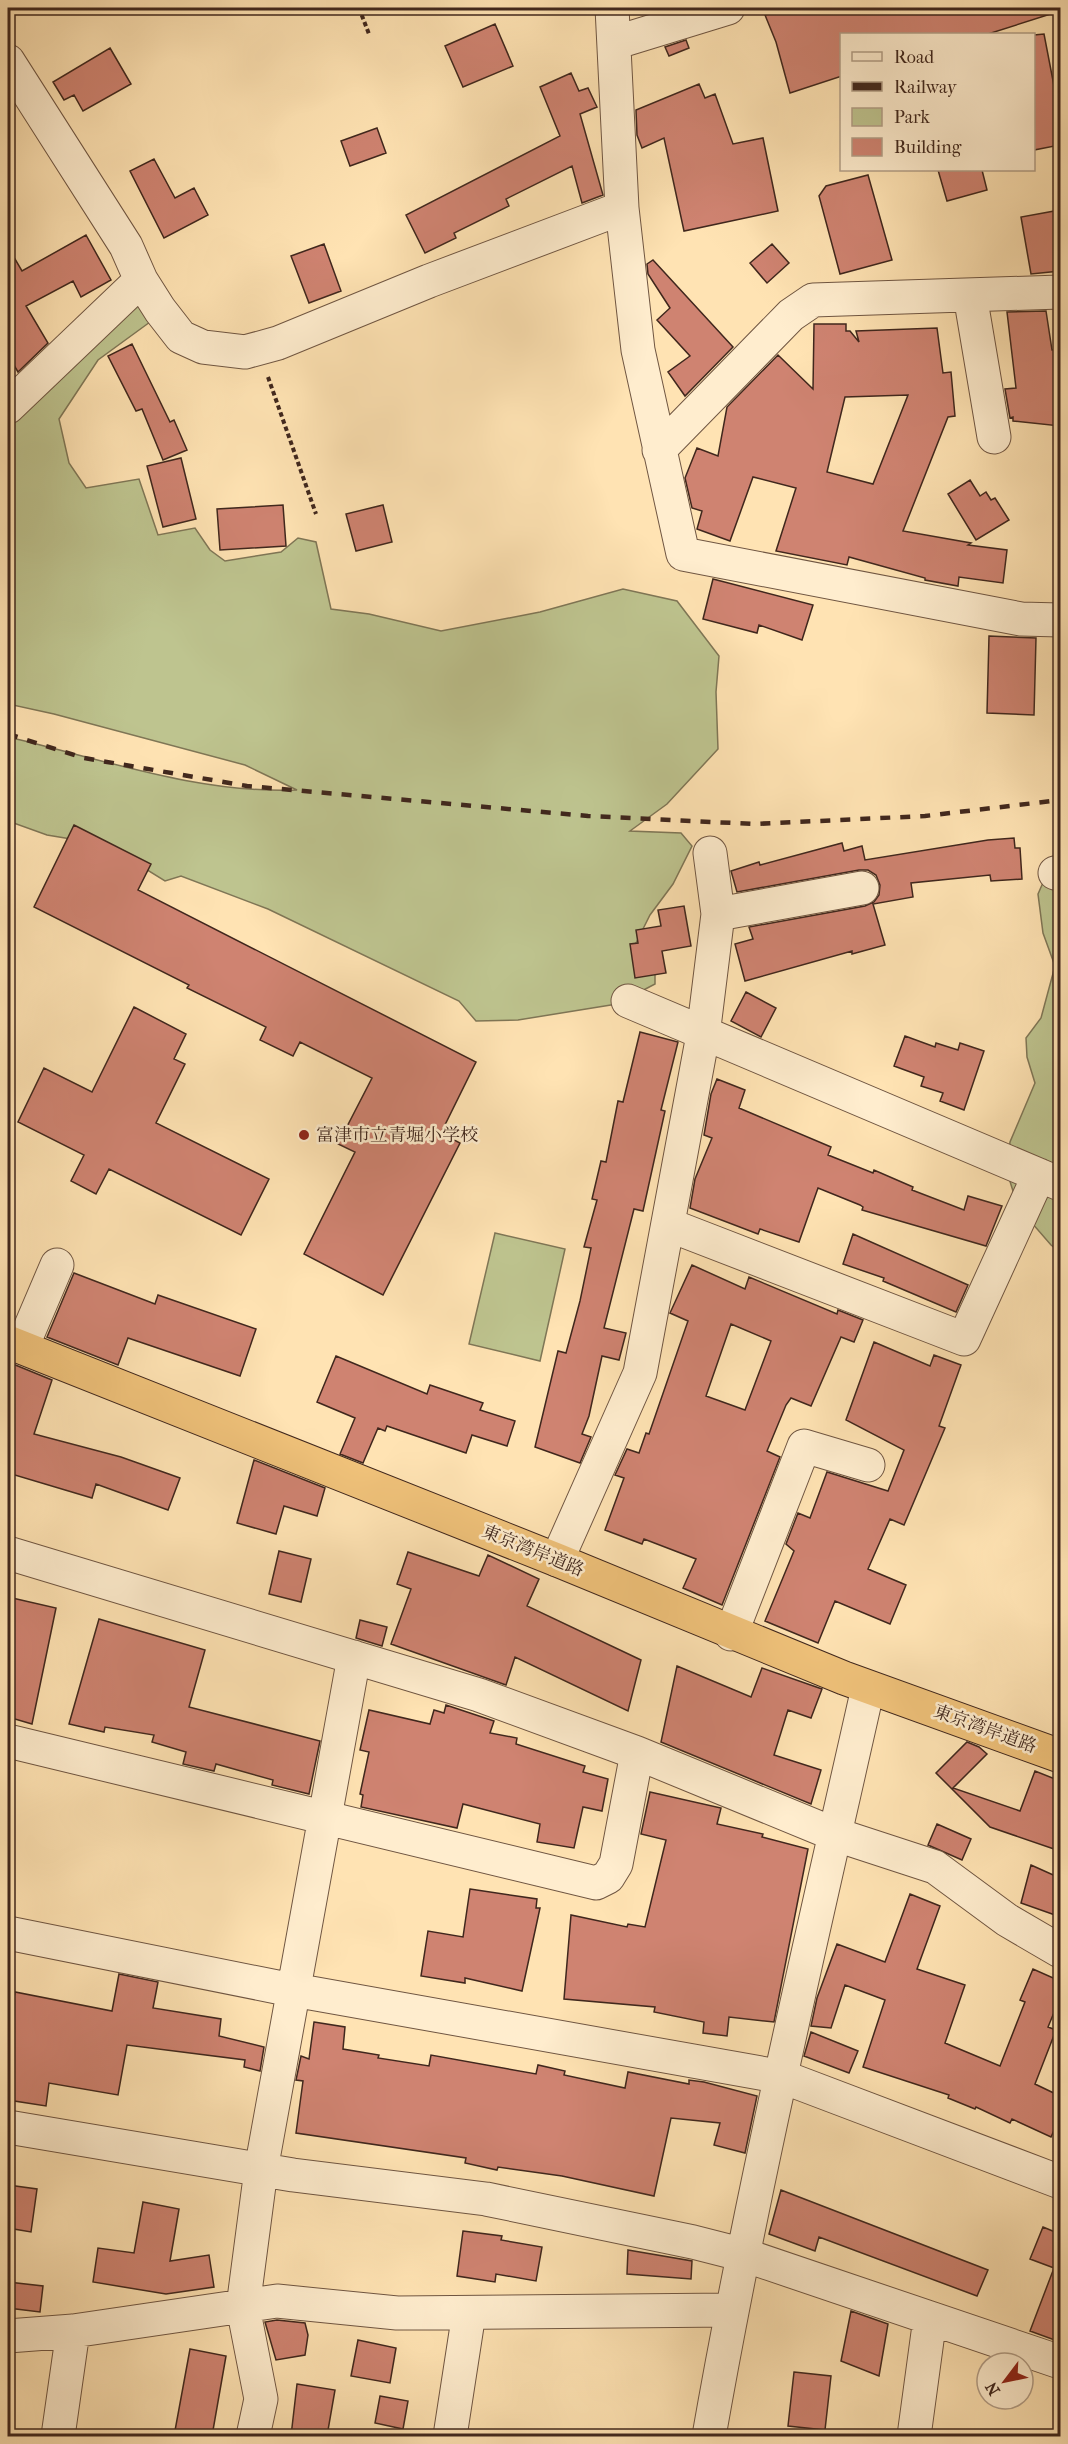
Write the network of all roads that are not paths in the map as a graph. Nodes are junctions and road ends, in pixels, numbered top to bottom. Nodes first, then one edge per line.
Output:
1 (612, 8) edge
2 (728, 8) edge
3 (614, 43) junction
4 (8, 61) edge
5 (622, 208) junction
6 (141, 280) junction
7 (1060, 292) edge
8 (970, 295) junction
9 (8, 406) edge
10 (994, 437) dead end
11 (659, 450) junction
12 (1060, 620) edge
13 (710, 853) dead end
14 (862, 888) dead end
15 (718, 914) junction
16 (628, 1001) dead end
17 (703, 1035) junction
18 (1050, 1179) edge
19 (669, 1225) junction
20 (57, 1265) dead end
21 (15, 1345) edge
22 (868, 1465) dead end
23 (8, 1553) edge
24 (557, 1560) junction
25 (731, 1634) junction
26 (354, 1657) junction
27 (868, 1688) junction
28 (8, 1741) edge
29 (637, 1753) junction
30 (1060, 1756) edge
31 (327, 1817) junction
32 (834, 1834) junction
33 (8, 1933) edge
34 (1060, 1951) edge
35 (295, 1990) junction
36 (783, 2077) junction
37 (8, 2127) edge
38 (261, 2170) junction
39 (1060, 2182) edge
40 (744, 2255) junction
41 (243, 2307) junction
42 (731, 2310) junction
43 (469, 2313) junction
44 (930, 2318) junction
45 (73, 2331) junction
46 (8, 2336) edge
47 (1060, 2362) edge
48 (58, 2436) edge
49 (254, 2436) edge
50 (450, 2436) edge
51 (709, 2436) edge
52 (914, 2436) edge

1 - 3 street
2 - 3 street
3 - 5 street
4 - 6 street
5 - 6 street
5 - 11 street
6 - 9 street
7 - 8 street
8 - 10 street
8 - 11 street
11 - 12 street
13 - 15 street
14 - 15 street
15 - 17 street
16 - 17 street
17 - 18 street
17 - 19 street
18 - 19 street
19 - 24 street
20 - 21 street
21 - 24 highway, 東京湾岸道路
22 - 25 street
23 - 26 street
24 - 25 highway, 東京湾岸道路
25 - 27 highway, 東京湾岸道路
26 - 29 street
26 - 31 street
27 - 30 highway, 東京湾岸道路
27 - 32 street
28 - 31 street
29 - 31 street
29 - 32 street
31 - 35 street
32 - 34 street
32 - 36 street
33 - 35 street
35 - 36 street
35 - 38 street
36 - 39 street
36 - 40 street
37 - 38 street
38 - 40 street
38 - 41 street
40 - 42 street
40 - 44 street
41 - 43 street
41 - 45 street
41 - 49 street
42 - 43 street
42 - 51 street
43 - 50 street
44 - 47 street
44 - 52 street
45 - 46 street
45 - 48 street

